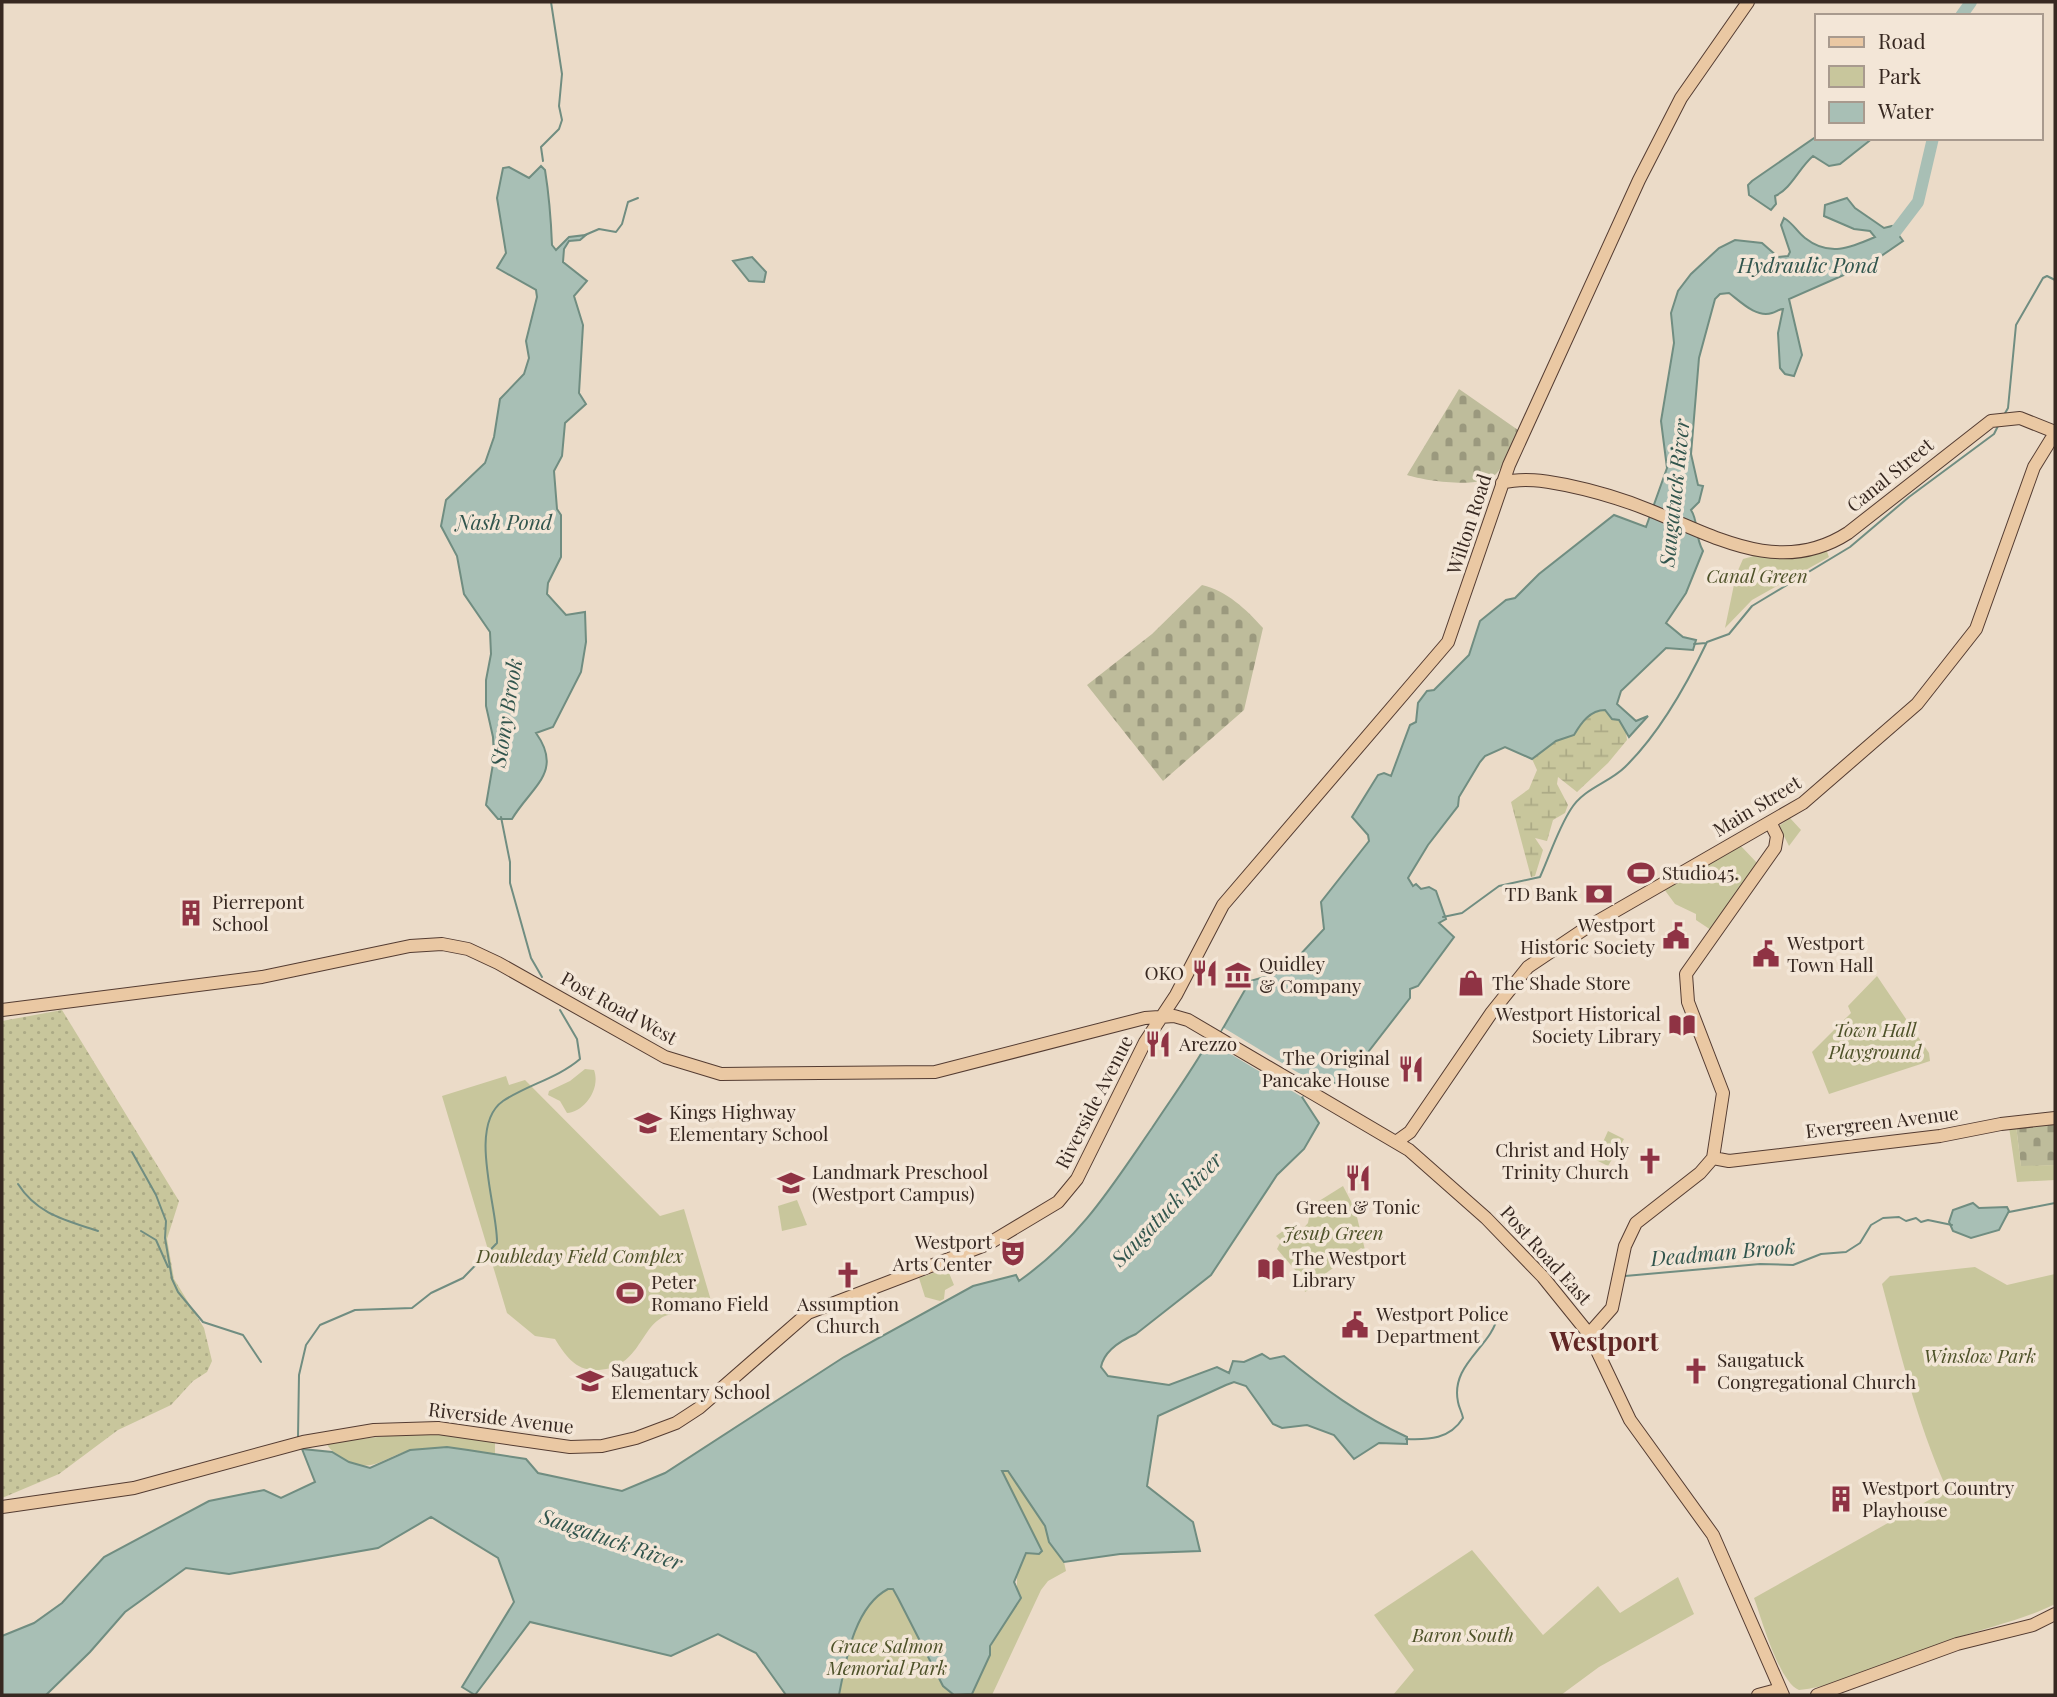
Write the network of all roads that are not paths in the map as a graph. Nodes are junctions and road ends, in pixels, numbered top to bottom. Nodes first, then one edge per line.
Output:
1 (1748, 2) edge
2 (2055, 432) edge
3 (1502, 483) junction
4 (1770, 822) junction
5 (2, 1010) edge
6 (1162, 1016) junction
7 (1307, 1089) joint
8 (2055, 1118) edge
9 (1396, 1142) junction
10 (1713, 1158) junction
11 (1589, 1334) junction
12 (2, 1507) edge
13 (2055, 1614) edge
14 (1758, 1695) edge
15 (1782, 1695) edge
16 (1816, 1695) edge

1 - 3 main road, Wilton Road
2 - 3 main road, Canal Street
2 - 4 main road, Main Street
3 - 6 main road, Wilton Road
4 - 9 main road, Main Street
4 - 10 main road
5 - 6 main road, Post Road West
6 - 7 main road, Post Road West
6 - 12 main road, Riverside Avenue
7 - 9 main road, Post Road East
8 - 10 main road, Evergreen Avenue
9 - 11 main road, Post Road East
10 - 11 main road
11 - 15 main road, Post Road East
13 - 16 main road
14 - 15 main road

